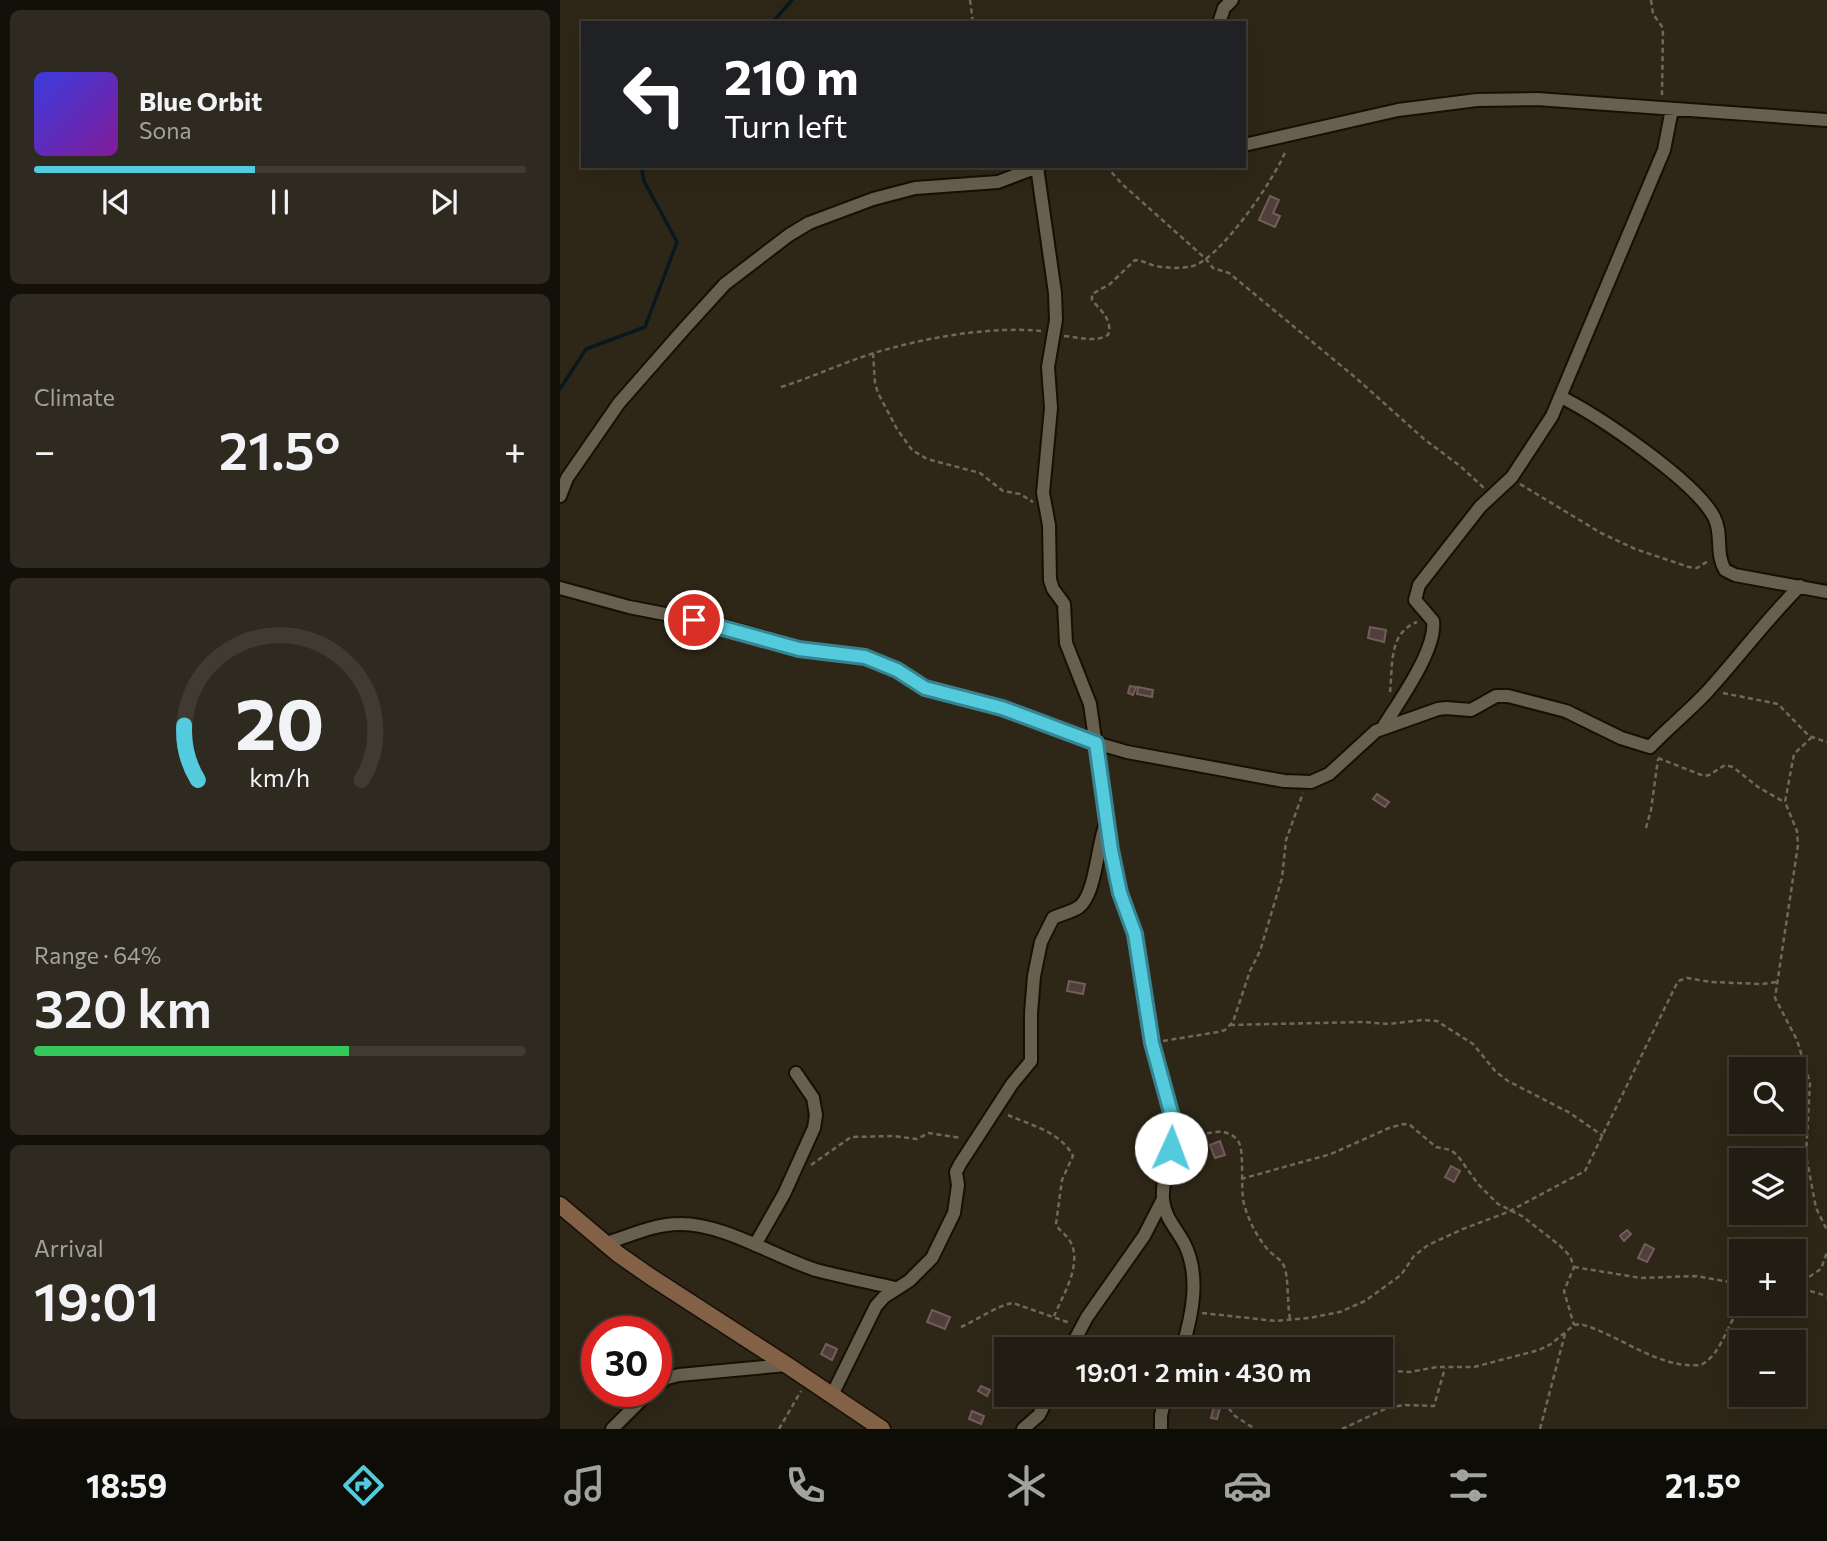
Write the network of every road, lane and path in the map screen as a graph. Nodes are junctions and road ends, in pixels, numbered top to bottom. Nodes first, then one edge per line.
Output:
1 (970, 0) edge
2 (1232, 0) edge
3 (1651, 0) edge
4 (973, 21) edge
5 (1220, 21) edge
6 (1667, 109) junction
7 (1827, 120) edge
8 (1292, 133) junction
9 (1246, 144) edge
10 (1036, 168) edge
11 (1039, 168) edge
12 (1108, 168) edge
13 (1206, 259) junction
14 (1054, 334) junction
15 (873, 354) junction
16 (782, 387) dead end
17 (1561, 397) junction
18 (1512, 477) junction
19 (1491, 495) junction
20 (560, 496) edge
21 (1046, 507) junction
22 (1720, 557) junction
23 (1800, 586) junction
24 (560, 588) edge
25 (1827, 592) edge
26 (1430, 618) junction
27 (1710, 688) junction
28 (1389, 695) dead end
29 (1382, 729) junction
30 (1812, 737) junction
31 (1827, 742) edge
32 (1096, 743) junction
33 (1650, 747) junction
34 (1658, 758) junction
35 (1311, 782) junction
36 (1785, 802) junction
37 (1107, 822) junction
38 (1646, 828) dead end
39 (1776, 982) junction
40 (1230, 1025) junction
41 (1152, 1043) junction
42 (796, 1073) dead end
43 (995, 1110) junction
44 (982, 1133) junction
45 (1603, 1136) junction
46 (1171, 1148) junction
47 (793, 1173) junction
48 (1241, 1180) junction
49 (1163, 1199) junction
50 (560, 1205) edge
51 (1511, 1210) junction
52 (1827, 1230) edge
53 (606, 1243) junction
54 (755, 1245) junction
55 (1827, 1252) edge
56 (1574, 1266) junction
57 (1806, 1278) edge
58 (1729, 1282) edge
59 (895, 1288) junction
60 (1806, 1290) edge
61 (1827, 1296) edge
62 (1192, 1312) junction
63 (1054, 1316) junction
64 (1735, 1316) edge
65 (1290, 1320) junction
66 (1574, 1325) junction
67 (961, 1327) dead end
68 (1079, 1331) junction
69 (1565, 1334) junction
70 (1076, 1337) edge
71 (1185, 1337) edge
72 (788, 1364) junction
73 (1445, 1367) junction
74 (1393, 1371) edge
75 (672, 1376) edge
76 (808, 1379) junction
77 (832, 1395) junction
78 (634, 1407) edge
79 (1043, 1407) edge
80 (1163, 1407) edge
81 (1228, 1407) edge
82 (612, 1429) edge
83 (779, 1429) edge
84 (882, 1429) edge
85 (1023, 1429) edge
86 (1161, 1429) edge
87 (1255, 1429) edge
88 (1342, 1429) edge
89 (1540, 1429) edge

1 - 4 path
2 - 5 street
3 - 6 path
6 - 7 street
6 - 8 street
6 - 17 street
8 - 9 street
8 - 13 path
10 - 20 street
11 - 14 street
12 - 13 path
13 - 14 path
13 - 19 path
14 - 15 path
14 - 21 street
15 - 16 path
15 - 21 path
17 - 18 street
17 - 22 street
18 - 19 street
18 - 22 path
19 - 26 street
21 - 32 street
22 - 23 street
23 - 25 street
23 - 27 street
24 - 32 street
26 - 28 path
26 - 29 street
27 - 30 path
27 - 33 street
29 - 33 street
29 - 35 street
30 - 31 path
30 - 36 path
32 - 35 street
32 - 37 street
33 - 34 path
34 - 36 path
34 - 38 path
35 - 40 path
36 - 39 path
37 - 41 street
37 - 43 street
39 - 45 path
39 - 52 path
40 - 41 path
40 - 45 path
41 - 46 street
42 - 47 street
43 - 44 street
43 - 63 path
44 - 47 path
44 - 59 street
45 - 51 path
46 - 48 path
46 - 49 street
47 - 54 street
48 - 51 path
48 - 65 path
49 - 62 street
49 - 68 street
50 - 53 street
51 - 56 path
51 - 65 path
53 - 54 street
53 - 72 street
54 - 59 street
55 - 57 path
56 - 58 path
56 - 66 path
59 - 77 street
60 - 61 path
62 - 65 path
62 - 71 street
63 - 67 path
63 - 68 path
64 - 66 path
66 - 69 path
68 - 70 street
69 - 73 path
69 - 89 path
72 - 75 street
72 - 76 street
73 - 74 path
73 - 88 path
76 - 77 street
76 - 83 path
77 - 84 street
78 - 82 street
79 - 85 street
80 - 86 street
81 - 87 path

